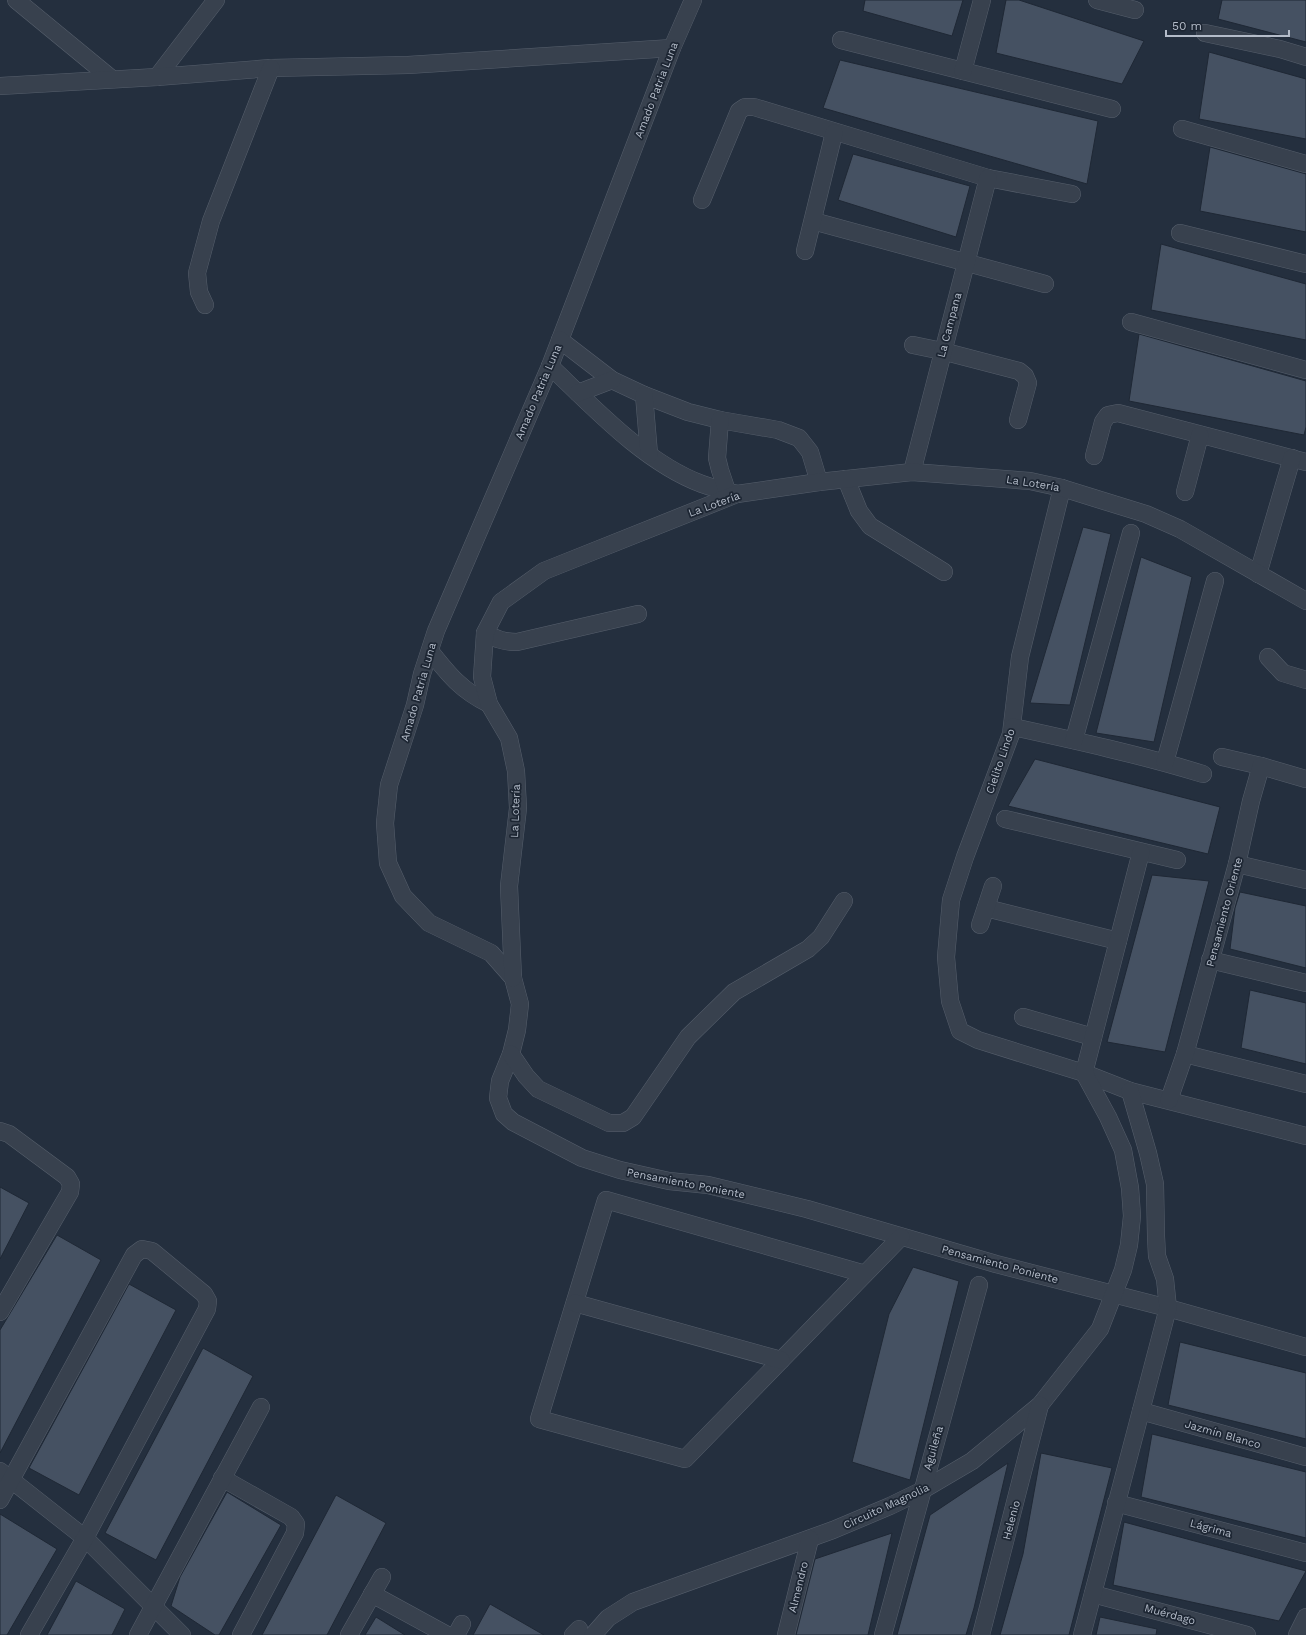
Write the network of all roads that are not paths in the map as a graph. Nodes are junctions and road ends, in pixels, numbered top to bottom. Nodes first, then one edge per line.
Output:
1 (16, 0) edge
2 (216, 0) edge
3 (693, 0) edge
4 (982, 0) edge
5 (1097, 0) edge
6 (1135, 10) dead end
7 (1205, 33) dead end
8 (841, 40) dead end
9 (672, 48) junction
10 (1306, 57) edge
11 (271, 68) junction
12 (963, 71) junction
13 (157, 77) junction
14 (112, 78) junction
15 (0, 86) edge
16 (1112, 109) dead end
17 (1182, 129) dead end
18 (834, 133) junction
19 (1306, 164) edge
20 (988, 178) junction
21 (1072, 194) dead end
22 (702, 200) dead end
23 (812, 221) junction
24 (1180, 233) dead end
25 (804, 251) dead end
26 (965, 263) junction
27 (1306, 264) edge
28 (1045, 284) dead end
29 (205, 305) dead end
30 (1131, 322) dead end
31 (560, 340) junction
32 (913, 345) dead end
33 (942, 351) junction
34 (550, 366) junction
35 (1306, 370) edge
36 (612, 380) junction
37 (578, 393) junction
38 (644, 395) junction
39 (720, 420) junction
40 (1018, 420) dead end
41 (1200, 434) junction
42 (649, 454) junction
43 (1094, 456) dead end
44 (1299, 460) edge
45 (912, 472) junction
46 (846, 479) junction
47 (819, 482) junction
48 (1062, 488) junction
49 (732, 492) junction
50 (1185, 492) dead end
51 (1131, 534) dead end
52 (944, 572) dead end
53 (1258, 574) junction
54 (1215, 581) dead end
55 (1306, 601) edge
56 (638, 614) dead end
57 (485, 633) junction
58 (430, 651) junction
59 (1268, 657) dead end
60 (1306, 680) edge
61 (489, 704) junction
62 (1013, 727) junction
63 (1074, 740) junction
64 (1222, 757) dead end
65 (1165, 762) junction
66 (1261, 766) junction
67 (1203, 774) dead end
68 (1306, 779) edge
69 (389, 785) joint
70 (1005, 820) dead end
71 (1141, 852) junction
72 (1177, 860) dead end
73 (1237, 864) junction
74 (1306, 880) edge
75 (993, 886) dead end
76 (844, 901) dead end
77 (986, 908) junction
78 (980, 924) dead end
79 (1118, 941) junction
80 (1210, 960) junction
81 (513, 978) junction
82 (1306, 983) edge
83 (1023, 1017) dead end
84 (1093, 1037) junction
85 (511, 1054) junction
86 (1185, 1054) junction
87 (1084, 1072) junction
88 (1306, 1084) edge
89 (1130, 1090) junction
90 (1169, 1100) junction
91 (0, 1132) edge
92 (1306, 1136) edge
93 (901, 1237) junction
94 (865, 1274) junction
95 (979, 1285) dead end
96 (1114, 1294) junction
97 (575, 1303) junction
98 (1168, 1308) junction
99 (0, 1312) edge
100 (1306, 1347) edge
101 (781, 1360) junction
102 (1040, 1405) junction
103 (261, 1407) dead end
104 (1141, 1411) junction
105 (1306, 1457) edge
106 (6, 1475) edge
107 (222, 1478) junction
108 (921, 1491) junction
109 (0, 1500) edge
110 (1116, 1503) junction
111 (86, 1538) junction
112 (810, 1539) junction
113 (1306, 1553) edge
114 (382, 1577) dead end
115 (372, 1594) junction
116 (1092, 1594) junction
117 (154, 1607) junction
118 (1306, 1617) edge
119 (585, 1633) edge
120 (29, 1635) edge
121 (138, 1635) edge
122 (182, 1635) edge
123 (241, 1635) edge
124 (349, 1635) edge
125 (447, 1635) edge
126 (786, 1635) edge
127 (883, 1635) edge
128 (981, 1635) edge
129 (1082, 1635) edge
130 (1247, 1635) edge
131 (1297, 1635) edge

1 - 14 street
2 - 13 street
3 - 9 street, Amado Patria Luna
4 - 12 street
5 - 6 street
7 - 10 street
8 - 12 street
9 - 11 street
9 - 31 street, Amado Patria Luna
11 - 13 street
11 - 29 street
12 - 16 street
13 - 14 street
14 - 15 street
17 - 19 street
18 - 20 street
18 - 22 street
18 - 23 street
20 - 21 street
20 - 26 street, La Campana
23 - 25 street
23 - 26 street
24 - 27 street
26 - 28 street
26 - 33 street, La Campana
30 - 35 street
31 - 34 street, Amado Patria Luna
31 - 36 street
32 - 33 street
33 - 40 street
33 - 45 street, La Campana
34 - 37 street
34 - 58 street, Amado Patria Luna
36 - 37 street
36 - 38 street
37 - 42 street
38 - 39 street
38 - 42 street
39 - 47 street
39 - 49 street
41 - 43 street
41 - 44 street
41 - 50 street
42 - 49 street
44 - 53 street
45 - 46 street, La Lotería
45 - 48 street, La Lotería
46 - 47 street, La Lotería
46 - 52 street
47 - 49 street, La Lotería
48 - 53 street, La Lotería
48 - 62 street, Cielito Lindo
49 - 57 street, La Lotería
51 - 63 street
53 - 55 street, La Lotería
54 - 65 street
56 - 57 street
57 - 61 street, La Lotería
58 - 61 street
58 - 69 street, Amado Patria Luna
59 - 60 street
61 - 81 street, La Lotería
62 - 63 street
62 - 87 street, Cielito Lindo
63 - 65 street
64 - 66 street
65 - 67 street
66 - 68 street
66 - 73 street, Pensamiento Oriente
69 - 81 street, Pensamiento Poniente
70 - 71 street
71 - 72 street
71 - 79 street
73 - 74 street
73 - 80 street, Pensamiento Oriente
75 - 77 street
76 - 85 street
77 - 78 street
77 - 79 street
79 - 84 street
80 - 82 street
80 - 86 street, Pensamiento Oriente
81 - 85 street, Pensamiento Poniente
83 - 84 street
84 - 87 street
85 - 93 street, Pensamiento Poniente
86 - 88 street
86 - 90 street, Pensamiento Oriente
87 - 89 street
87 - 96 street, Circuito Magnolia
89 - 90 street
89 - 98 street
90 - 92 street
91 - 99 street
93 - 94 street
93 - 96 street, Pensamiento Poniente
94 - 97 street
94 - 101 street
95 - 108 street, Aguileña
96 - 98 street, Pensamiento Poniente
96 - 102 street, Circuito Magnolia
97 - 101 street
97 - 101 street
98 - 100 street, Pensamiento Poniente
98 - 104 street
102 - 108 street, Circuito Magnolia
102 - 128 street, Helenio
103 - 107 street
104 - 105 street, Jazmín Blanco
104 - 110 street
106 - 109 street
106 - 111 street
106 - 111 street
107 - 117 street
107 - 123 street
108 - 112 street, Circuito Magnolia
108 - 127 street, Aguileña
110 - 113 street, Lágrima
110 - 116 street
111 - 117 street
111 - 120 street
112 - 119 street, Circuito Magnolia
112 - 126 street, Almendro
114 - 115 street
115 - 124 street
115 - 125 street
116 - 129 street
116 - 130 street, Muérdago
117 - 121 street
117 - 122 street
118 - 131 street

